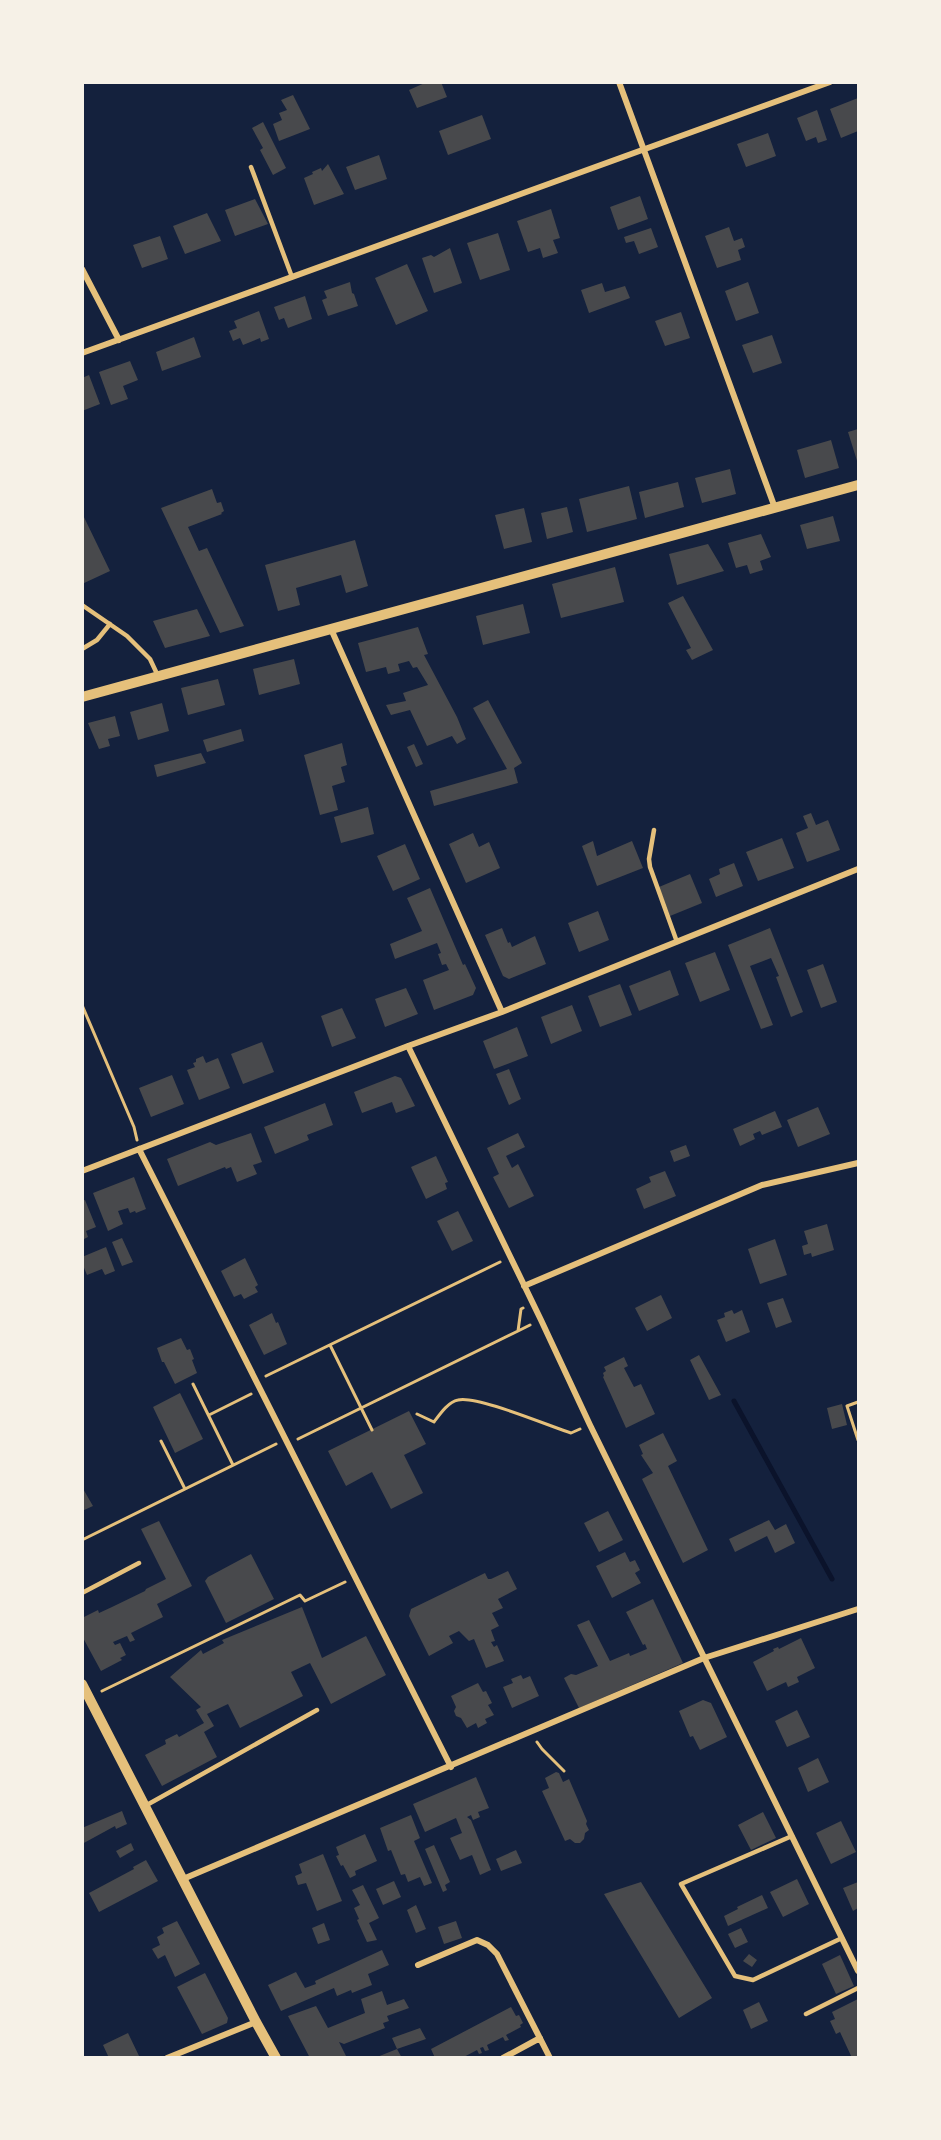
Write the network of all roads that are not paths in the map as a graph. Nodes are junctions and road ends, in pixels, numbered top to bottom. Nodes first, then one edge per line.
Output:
1 (620, 82) edge
2 (830, 82) edge
3 (643, 150) junction
4 (251, 167) dead end
5 (82, 270) edge
6 (292, 278) junction
7 (119, 340) junction
8 (82, 353) edge
9 (858, 485) edge
10 (775, 508) junction
11 (82, 605) edge
12 (110, 624) junction
13 (331, 628) junction
14 (82, 649) edge
15 (158, 676) junction
16 (82, 697) edge
17 (654, 830) dead end
18 (858, 869) edge
19 (677, 942) junction
20 (502, 1012) junction
21 (408, 1046) junction
22 (139, 1149) junction
23 (858, 1163) edge
24 (82, 1171) edge
25 (524, 1286) junction
26 (139, 1563) dead end
27 (82, 1593) edge
28 (858, 1609) edge
29 (705, 1658) junction
30 (82, 1684) edge
31 (317, 1710) dead end
32 (451, 1767) junction
33 (145, 1806) junction
34 (792, 1836) junction
35 (183, 1879) junction
36 (842, 1938) junction
37 (418, 1965) dead end
38 (858, 1971) edge
39 (858, 1988) edge
40 (806, 2014) dead end
41 (256, 2022) junction
42 (540, 2038) junction
43 (167, 2058) edge
44 (276, 2058) edge
45 (503, 2058) edge
46 (550, 2058) edge

1 - 3 street
2 - 3 street
3 - 6 street
3 - 10 street
4 - 6 lane
5 - 7 street
6 - 7 street
7 - 8 street
9 - 10 street
10 - 13 street
11 - 12 lane
12 - 14 lane
12 - 15 lane
13 - 15 street
13 - 20 street
15 - 16 street
17 - 19 lane
18 - 19 street
19 - 20 street
20 - 21 street
21 - 22 street
21 - 25 street
22 - 24 street
22 - 32 street
23 - 25 street
25 - 29 street
26 - 27 lane
28 - 29 street
29 - 32 street
29 - 34 street
30 - 33 street
31 - 33 lane
32 - 35 street
33 - 35 street
34 - 36 street
34 - 36 lane
35 - 41 street
36 - 38 street
37 - 42 street
39 - 40 lane
41 - 43 street
41 - 44 street
42 - 45 street
42 - 46 street

